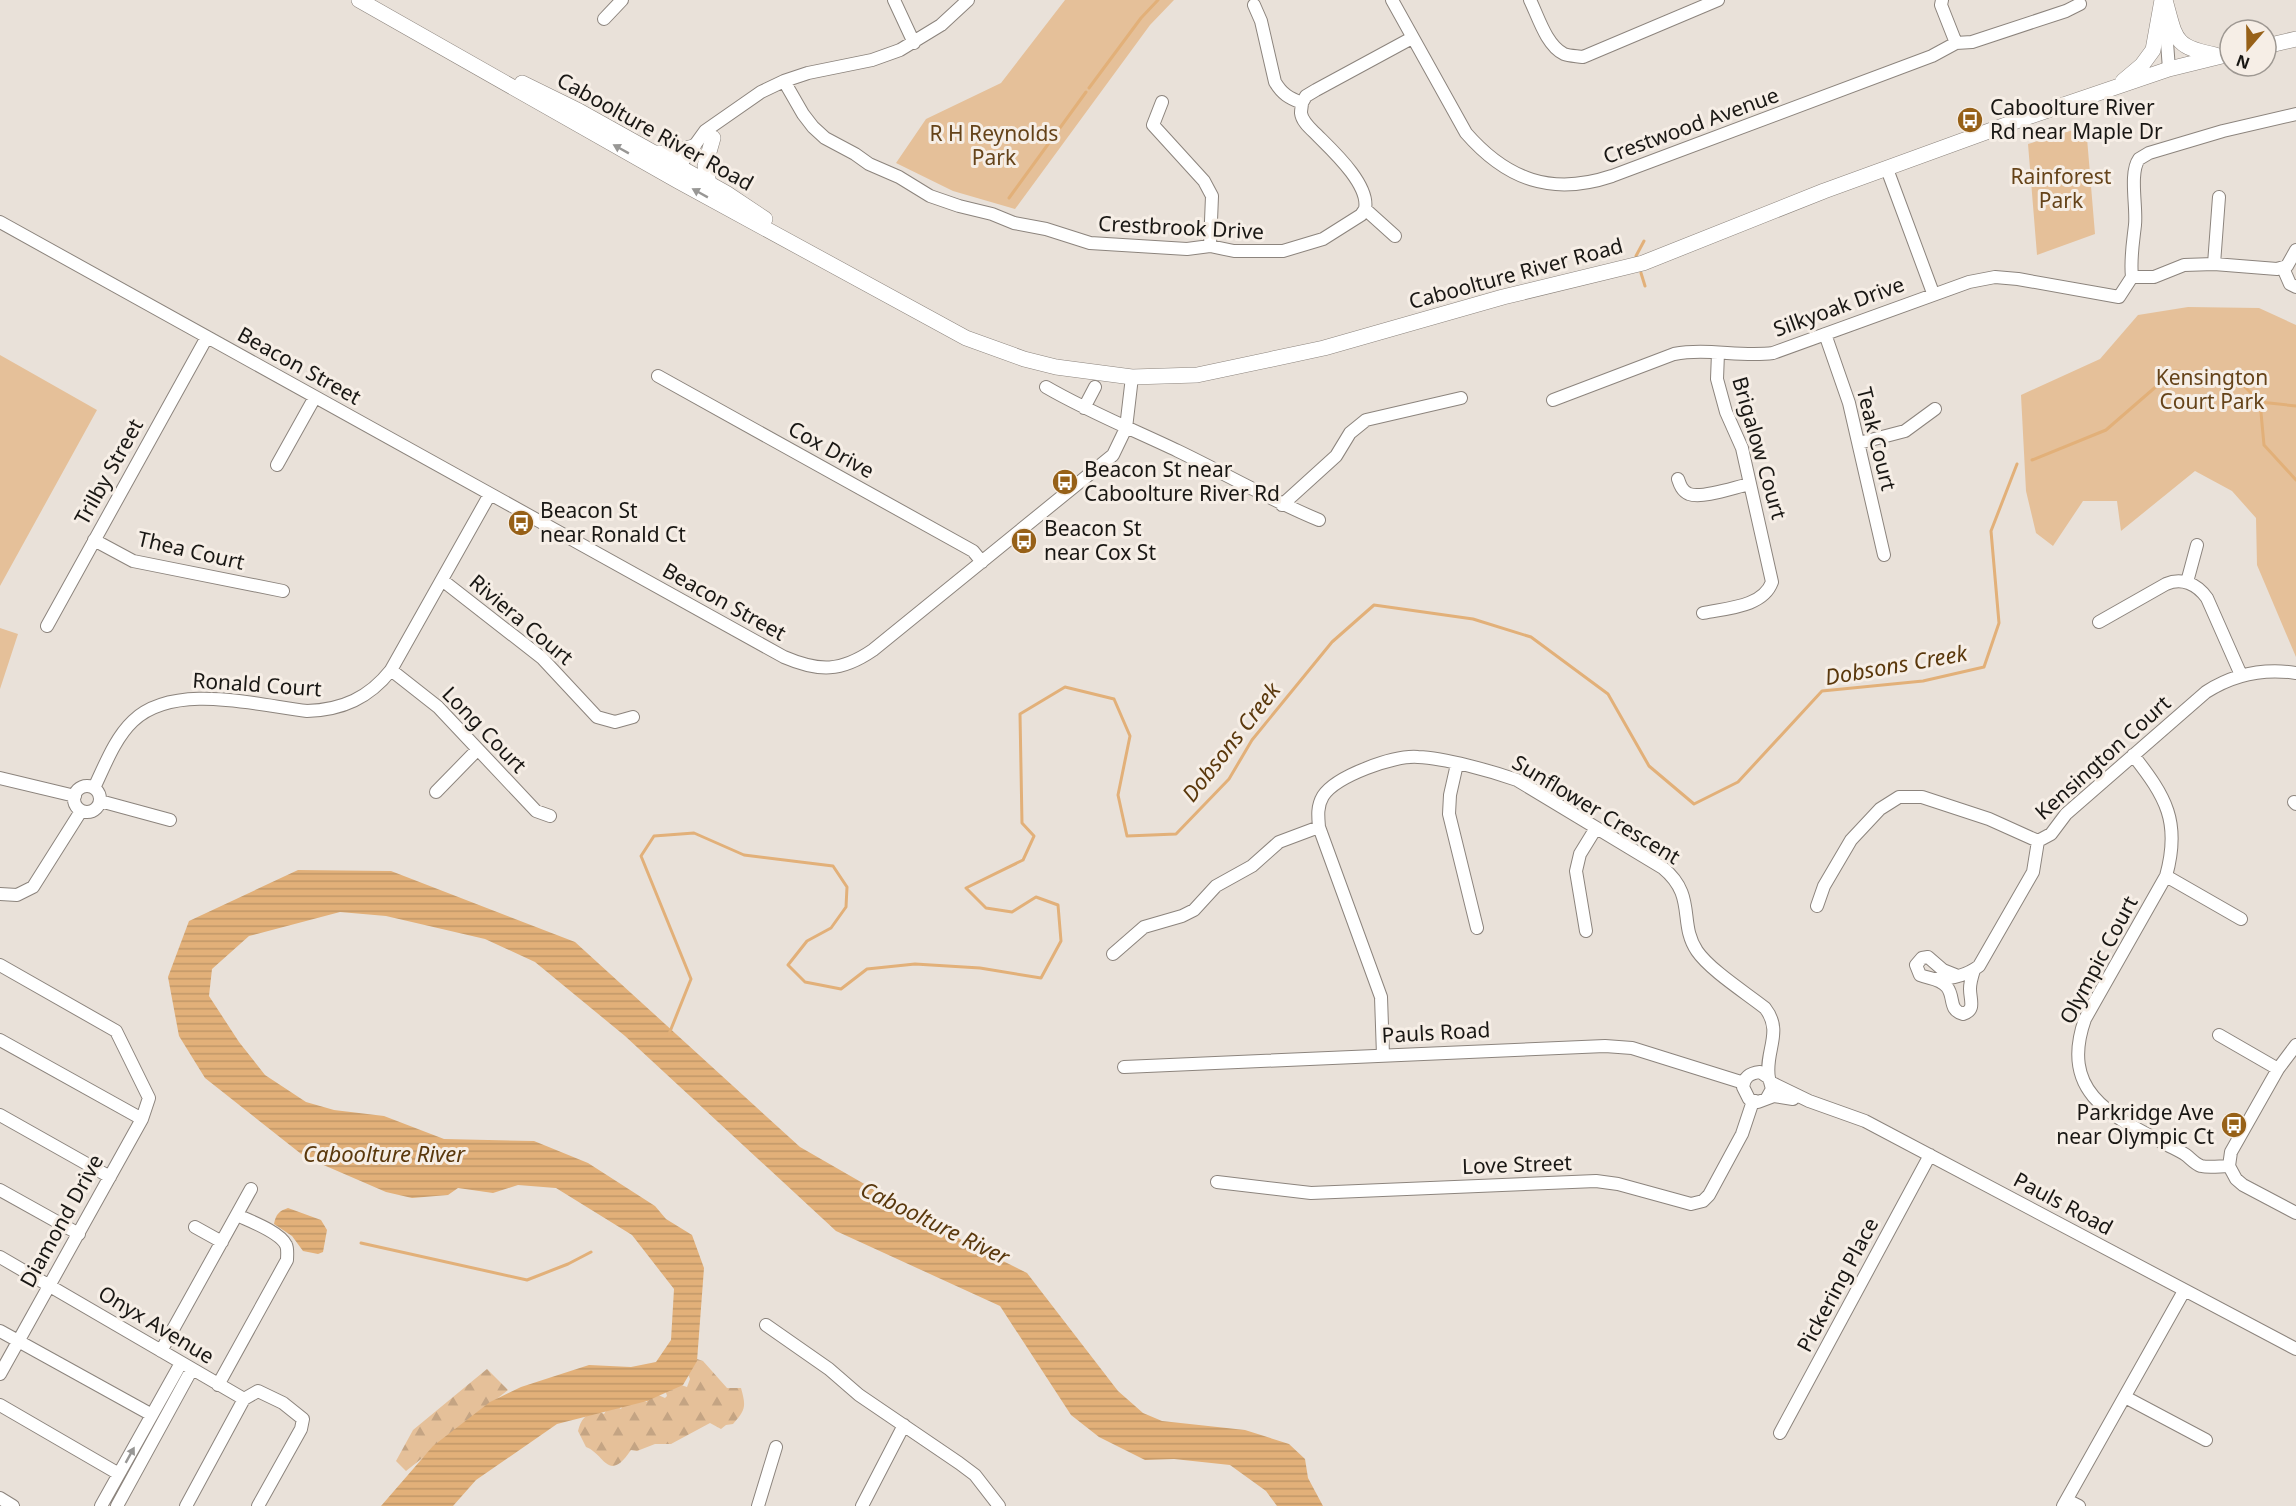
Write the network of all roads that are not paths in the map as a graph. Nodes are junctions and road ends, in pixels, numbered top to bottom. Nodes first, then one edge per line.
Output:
1 (359, 0) edge
2 (622, 0) edge
3 (894, 0) edge
4 (968, 0) edge
5 (1392, 0) edge
6 (1530, 0) edge
7 (1718, 0) edge
8 (1941, 0) edge
9 (2164, 0) edge
10 (2080, 4) dead end
11 (1254, 5) dead end
12 (604, 20) dead end
13 (1412, 38) junction
14 (2296, 39) edge
15 (914, 43) junction
16 (1956, 43) junction
17 (2278, 43) edge
18 (2218, 54) edge
19 (2218, 57) edge
20 (472, 62) junction
21 (2169, 69) junction
22 (784, 81) junction
23 (2119, 85) junction
24 (1162, 102) dead end
25 (1302, 103) junction
26 (2296, 114) edge
27 (726, 118) junction
28 (713, 138) junction
29 (693, 147) junction
30 (655, 153) junction
31 (1887, 169) junction
32 (679, 174) junction
33 (709, 183) junction
34 (2220, 197) dead end
35 (1365, 209) junction
36 (0, 222) edge
37 (1395, 236) dead end
38 (1210, 246) junction
39 (2296, 250) edge
40 (810, 252) junction
41 (2214, 264) junction
42 (2283, 268) junction
43 (2132, 277) junction
44 (2296, 287) edge
45 (1933, 293) junction
46 (1825, 334) junction
47 (207, 338) junction
48 (1718, 353) junction
49 (658, 376) dead end
50 (1132, 377) junction
51 (1046, 387) dead end
52 (1095, 387) dead end
53 (315, 397) junction
54 (1461, 398) dead end
55 (1553, 400) dead end
56 (1084, 408) junction
57 (1935, 409) dead end
58 (1126, 428) junction
59 (1859, 443) junction
60 (277, 465) dead end
61 (1678, 479) dead end
62 (1750, 484) junction
63 (490, 494) junction
64 (1282, 505) junction
65 (1319, 520) dead end
66 (94, 540) junction
67 (2197, 545) dead end
68 (1884, 555) dead end
69 (982, 562) junction
70 (442, 580) junction
71 (2187, 582) junction
72 (283, 591) dead end
73 (1703, 613) dead end
74 (2099, 622) dead end
75 (47, 626) dead end
76 (391, 670) junction
77 (2296, 673) edge
78 (2241, 675) junction
79 (633, 717) dead end
80 (477, 750) junction
81 (2133, 755) junction
82 (1456, 764) junction
83 (0, 778) edge
84 (94, 788) junction
85 (436, 792) dead end
86 (75, 796) junction
87 (100, 801) junction
88 (81, 811) junction
89 (550, 816) dead end
90 (170, 820) dead end
91 (1319, 827) junction
92 (1596, 828) junction
93 (2038, 841) junction
94 (2166, 876) junction
95 (0, 894) edge
96 (1817, 906) dead end
97 (2241, 919) dead end
98 (1478, 928) dead end
99 (1586, 931) dead end
100 (1113, 954) dead end
101 (0, 964) edge
102 (1974, 970) junction
103 (1959, 976) junction
104 (1935, 979) junction
105 (2219, 1035) dead end
106 (0, 1040) edge
107 (1771, 1045) junction
108 (2296, 1045) edge
109 (1383, 1055) junction
110 (1124, 1067) dead end
111 (2278, 1069) junction
112 (1754, 1072) junction
113 (1771, 1080) junction
114 (1744, 1083) junction
115 (1767, 1098) junction
116 (1753, 1101) junction
117 (1809, 1101) junction
118 (0, 1115) edge
119 (142, 1119) junction
120 (1930, 1155) junction
121 (2229, 1166) junction
122 (110, 1177) junction
123 (1217, 1182) dead end
124 (250, 1189) dead end
125 (0, 1190) edge
126 (2296, 1213) edge
127 (237, 1215) junction
128 (195, 1227) dead end
129 (79, 1234) junction
130 (222, 1242) junction
131 (0, 1257) edge
132 (49, 1285) junction
133 (2184, 1291) junction
134 (766, 1325) dead end
135 (0, 1331) edge
136 (17, 1341) junction
137 (2296, 1349) edge
138 (161, 1351) junction
139 (187, 1366) junction
140 (0, 1374) edge
141 (218, 1384) junction
142 (2125, 1397) junction
143 (244, 1399) junction
144 (0, 1405) edge
145 (152, 1415) junction
146 (904, 1425) junction
147 (1780, 1433) dead end
148 (2206, 1440) dead end
149 (776, 1447) dead end
150 (119, 1474) junction
151 (0, 1498) edge
152 (2065, 1503) edge
153 (14, 1506) edge
154 (101, 1506) edge
155 (117, 1506) edge
156 (186, 1506) edge
157 (258, 1506) edge
158 (758, 1506) edge
159 (862, 1506) edge
160 (999, 1506) edge
161 (2079, 1506) edge

1 - 20 main road, Caboolture River Road
2 - 12 street
3 - 15 street
4 - 15 street
5 - 13 street, Crestwood Avenue
6 - 7 street
8 - 16 street
9 - 18 main road
9 - 21 street
9 - 23 main road
10 - 16 street, Crestwood Avenue
11 - 25 street
13 - 16 street, Crestwood Avenue
13 - 25 street
14 - 17 main road
15 - 22 street
19 - 21 main road, Caboolture River Road
20 - 30 main road, Caboolture River Road
32 -> 20 main road, Caboolture River Road
21 - 23 main road, Caboolture River Road
22 - 27 street
22 - 38 street, Crestbrook Drive
23 - 31 main road, Caboolture River Road
24 - 38 street
25 - 35 street
26 - 43 street
27 - 28 street
27 - 29 street
28 - 32 street
28 - 33 main road
29 - 30 main road
29 - 32 street
30 - 32 main road, Caboolture River Road
31 - 45 street
31 - 50 main road, Caboolture River Road
32 - 33 main road, Caboolture River Road
40 -> 32 main road, Caboolture River Road
33 - 40 main road, Caboolture River Road
34 - 41 street
35 - 37 street
35 - 38 street, Crestbrook Drive
36 - 47 street, Beacon Street
39 - 42 street
40 - 50 main road, Caboolture River Road
41 - 42 street
41 - 43 street
42 - 44 street
43 - 45 street, Silkyoak Drive
45 - 46 street, Silkyoak Drive
46 - 48 street, Silkyoak Drive
46 - 59 street, Teak Court
47 - 53 street, Beacon Street
47 - 66 street, Trilby Street
48 - 55 street, Silkyoak Drive
48 - 62 street, Brigalow Court
49 - 69 street, Cox Drive
50 - 58 street, Beacon Street
51 - 56 street
52 - 56 street
53 - 60 street
53 - 63 street, Beacon Street
54 - 64 street
56 - 58 street
57 - 59 street
58 - 64 street
58 - 69 street, Beacon Street
59 - 68 street, Teak Court
61 - 62 street
62 - 73 street, Brigalow Court
63 - 69 street, Beacon Street
63 - 70 street, Ronald Court
64 - 65 street
66 - 72 street, Thea Court
66 - 75 street, Trilby Street
67 - 71 street
70 - 76 street, Ronald Court
70 - 79 street, Riviera Court
71 - 74 street
71 - 78 street
76 - 80 street, Long Court
76 - 84 street, Ronald Court
77 - 78 street, Kensington Court
78 - 81 street, Kensington Court
80 - 85 street
80 - 89 street, Long Court
81 - 93 street, Kensington Court
81 - 94 street, Olympic Court
82 - 91 street, Sunflower Crescent
82 - 92 street, Sunflower Crescent
82 - 98 street
83 - 86 street
84 - 86 street
84 - 87 street
86 - 88 street
87 - 88 street
87 - 90 street
88 - 95 street
91 - 100 street
91 - 109 street, Sunflower Crescent
92 - 99 street
92 - 107 street, Sunflower Crescent
93 - 96 street
93 - 102 street, Kensington Court
94 - 97 street
94 - 121 street, Olympic Court
101 - 119 street
102 - 103 street
102 - 104 street, Kensington Court
103 - 104 street
103 - 104 street, Kensington Court
105 - 111 street
106 - 119 street
107 - 112 street
107 - 113 street, Sunflower Crescent
108 - 111 street
109 - 110 street, Pauls Road
109 - 114 street, Pauls Road
111 - 121 street
112 - 113 street
112 - 114 street
113 - 115 street
113 - 117 street, Pauls Road
114 - 116 street
115 - 116 street
115 - 117 street, Pauls Road
116 - 123 street, Love Street
117 - 120 street, Pauls Road
118 - 122 street
119 - 122 street, Diamond Drive
120 - 133 street, Pauls Road
120 - 147 street, Pickering Place
121 - 126 street
122 - 129 street, Diamond Drive
124 - 127 street
125 - 129 street
127 - 130 street
127 - 141 street
128 - 130 street
129 - 132 street, Diamond Drive
130 - 138 street
131 - 132 street, Onyx Avenue
132 - 136 street, Diamond Drive
132 - 138 street, Onyx Avenue
133 - 137 street, Pauls Road
133 - 142 street
134 - 146 street
135 - 136 street
136 - 140 street, Diamond Drive
136 - 145 street
138 - 139 street, Onyx Avenue
139 - 141 street, Onyx Avenue
139 - 145 street
139 - 155 street
141 - 143 street, Onyx Avenue
142 - 148 street
142 - 152 street
143 - 156 street
143 - 157 street
144 - 150 street
150 -> 145 street
146 - 159 street
146 - 160 street
149 - 158 street
150 - 154 street
151 - 153 street
152 - 161 street

